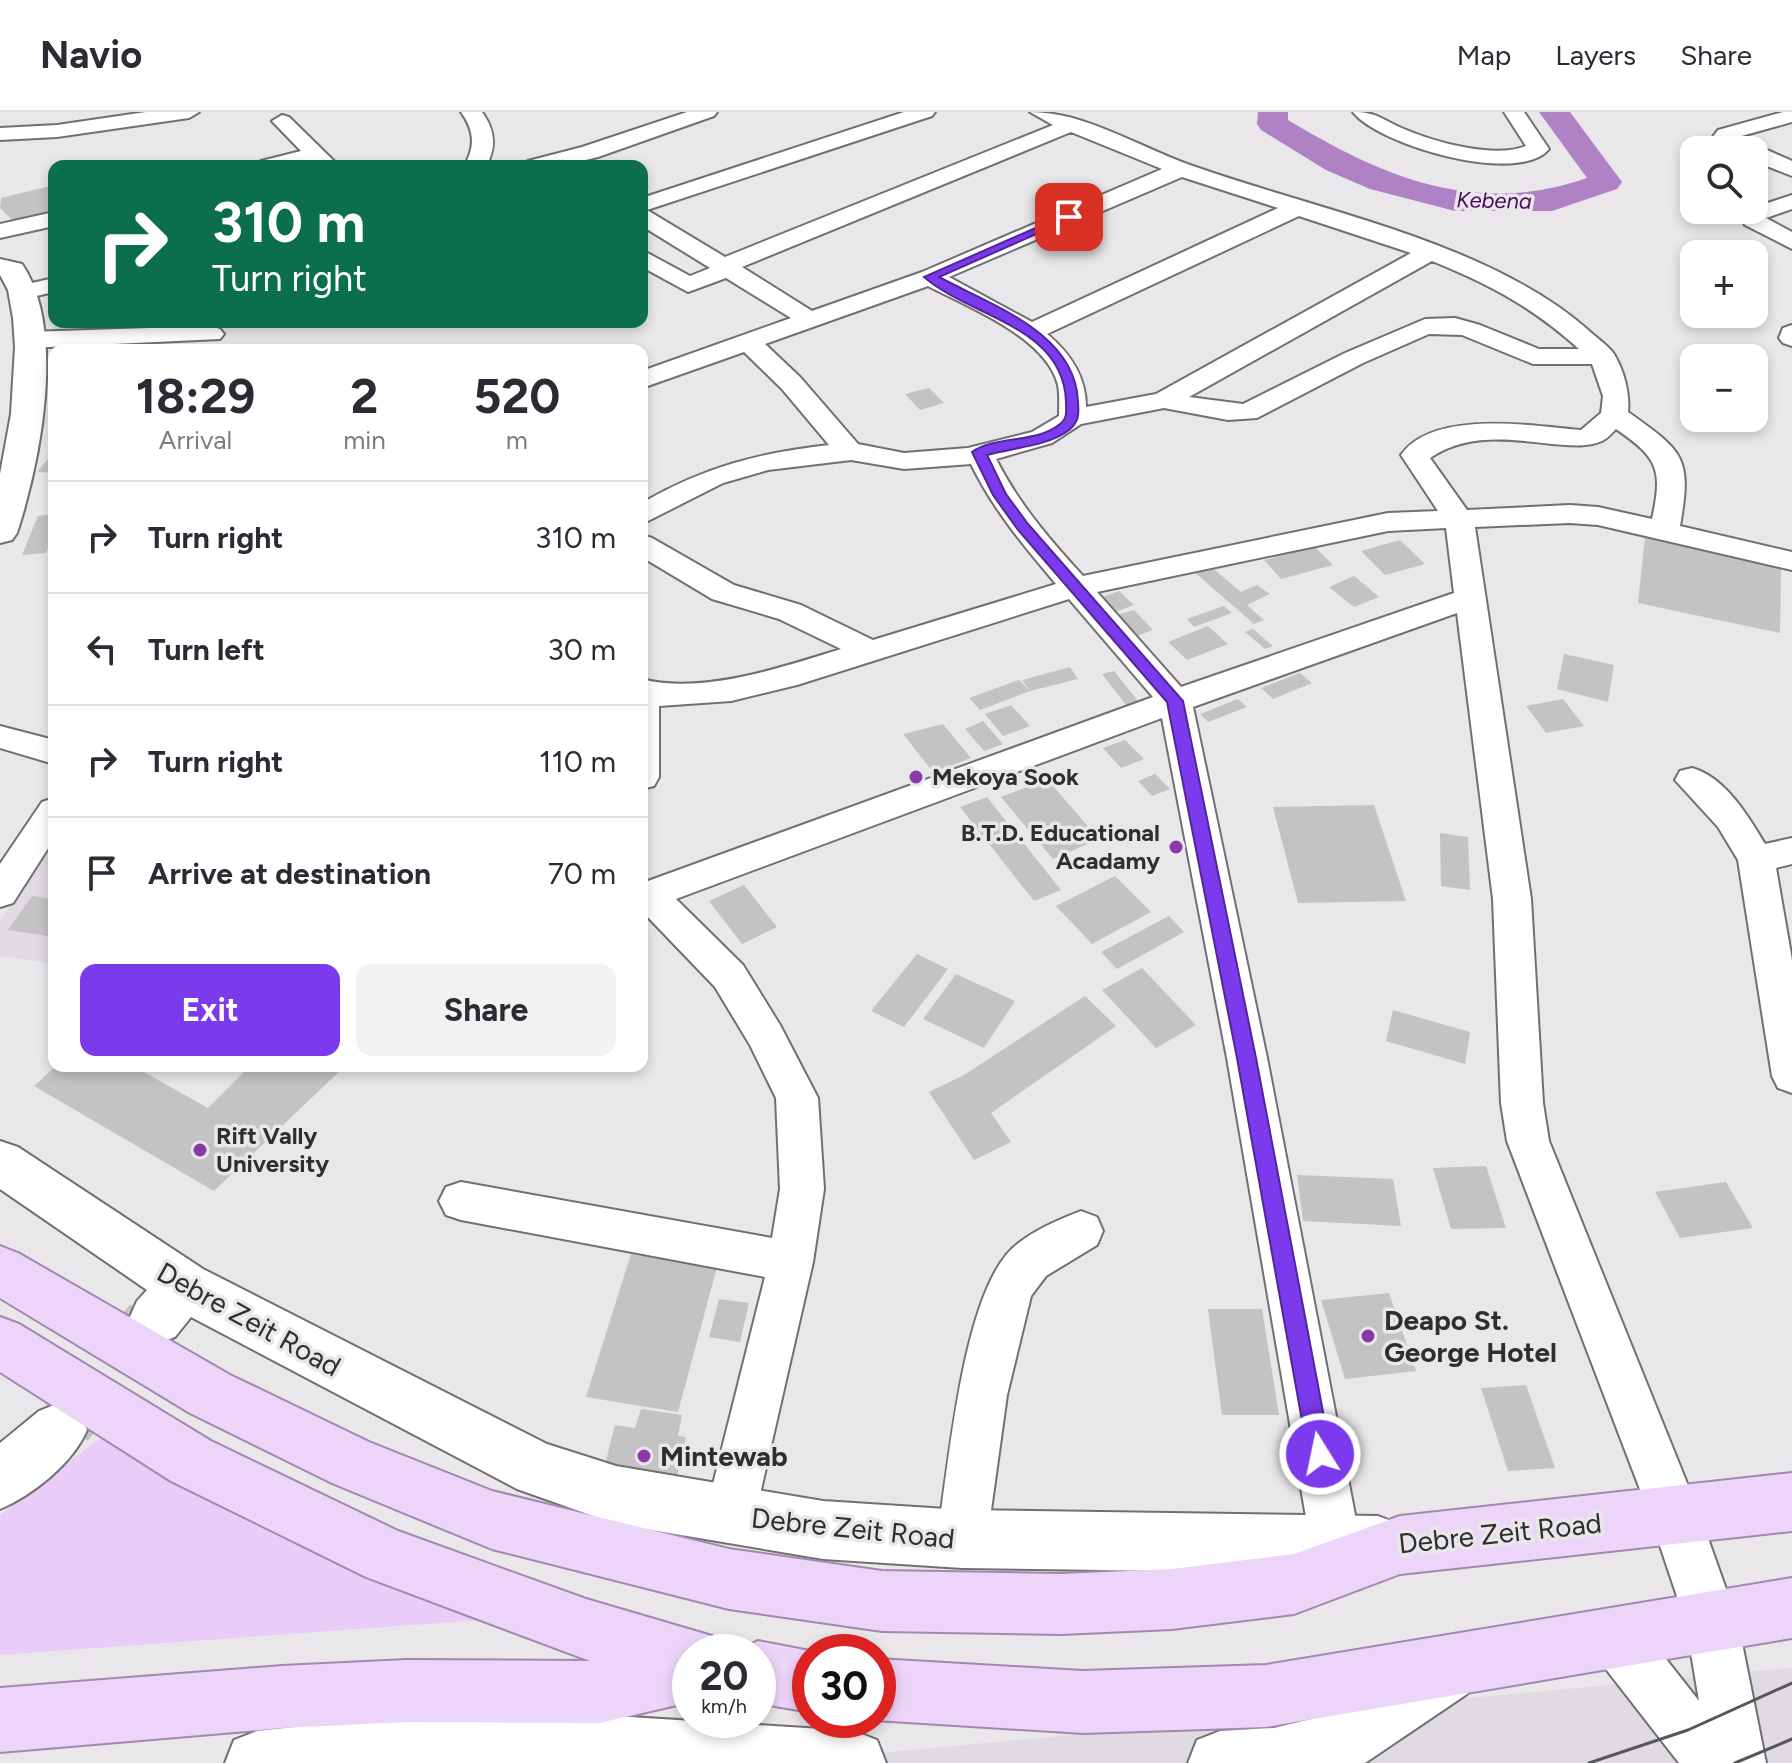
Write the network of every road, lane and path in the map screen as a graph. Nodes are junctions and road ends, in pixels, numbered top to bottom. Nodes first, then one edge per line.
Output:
1 (189, 112) edge
2 (707, 112) edge
3 (925, 112) edge
4 (1040, 112) edge
5 (1363, 112) edge
6 (1514, 112) edge
7 (481, 116) edge
8 (1792, 116) edge
9 (282, 121) dead end
10 (1073, 124) junction
11 (0, 134) edge
12 (1724, 136) edge
13 (1768, 159) edge
14 (322, 160) edge
15 (479, 160) edge
16 (559, 160) edge
17 (1181, 169) junction
18 (1792, 169) edge
19 (1792, 202) edge
20 (648, 203) edge
21 (1297, 208) junction
22 (48, 220) edge
23 (648, 220) edge
24 (0, 231) edge
25 (1792, 242) edge
26 (1431, 252) junction
27 (648, 261) edge
28 (0, 267) edge
29 (728, 267) junction
30 (930, 277) junction
31 (688, 285) junction
32 (48, 286) edge
33 (23, 292) junction
34 (665, 297) dead end
35 (812, 321) junction
36 (1031, 332) junction
37 (213, 335) edge
38 (28, 340) junction
39 (749, 343) junction
40 (1602, 356) junction
41 (648, 378) edge
42 (1164, 400) junction
43 (1614, 415) junction
44 (1072, 418) junction
45 (849, 451) junction
46 (979, 452) junction
47 (648, 512) edge
48 (1459, 519) junction
49 (1665, 531) junction
50 (0, 533) edge
51 (648, 548) edge
52 (1792, 561) edge
53 (1077, 587) junction
54 (1469, 598) junction
55 (869, 650) junction
56 (648, 693) edge
57 (1175, 701) junction
58 (0, 737) edge
59 (48, 750) edge
60 (1692, 780) dead end
61 (48, 820) edge
62 (1774, 855) edge
63 (0, 893) edge
64 (648, 893) edge
65 (648, 897) edge
66 (1792, 1076) edge
67 (0, 1162) edge
68 (461, 1201) dead end
69 (1081, 1231) dead end
70 (791, 1262) junction
71 (0, 1270) edge
72 (0, 1342) edge
73 (59, 1430) tunnel mouth
74 (0, 1480) edge
75 (1792, 1502) edge
76 (1674, 1513) junction
77 (730, 1516) junction
78 (962, 1539) junction
79 (1400, 1545) junction
80 (1336, 1546) junction
81 (1792, 1608) edge
82 (1712, 1623) junction
83 (1614, 1636) junction
84 (672, 1653) edge
85 (1455, 1666) junction
86 (672, 1675) edge
87 (896, 1691) edge
88 (9, 1722) edge
89 (257, 1763) edge
90 (854, 1763) edge
91 (1220, 1763) edge
92 (1714, 1763) edge
93 (1738, 1763) edge

1 - 11 street
2 - 16 street
3 - 20 street
4 - 10 street
5 - 6 street
7 - 15 street
8 - 12 street
9 - 14 street
10 - 17 street
10 - 29 street
13 - 18 street
17 - 21 street
17 - 30 street
19 - 25 street
21 - 26 street
21 - 36 street
22 - 24 street
23 - 29 street
26 - 40 street
26 - 42 street
27 - 31 street
28 - 33 main road
29 - 31 street
29 - 35 street
30 - 35 street
30 - 36 street
31 - 34 street
32 - 33 street
33 - 38 main road
35 - 39 street
36 - 44 street
37 - 38 street
38 - 50 main road
39 - 41 street
39 - 45 street
40 - 42 street
40 - 43 street
42 - 44 street
43 - 48 street
43 - 49 street
44 - 46 street
45 - 46 street
45 - 47 street
46 - 53 street
48 - 49 street
48 - 53 street
48 - 54 street
49 - 52 street
51 - 55 street
53 - 55 street
53 - 57 street
54 - 57 street
54 - 76 street
55 - 56 street
57 - 64 street
57 - 80 street
58 - 59 street
60 - 62 street
61 - 63 street
62 - 66 street
65 - 70 street
67 - 77 main road, Debre Zeit Road
68 - 70 street
69 - 78 street
70 - 77 street
71 - 79 main road
72 - 84 main road
73 - 74 main road
75 - 76 main road, Debre Zeit Road
76 - 79 main road, Debre Zeit Road
76 - 82 street
77 - 78 main road, Debre Zeit Road
78 - 80 main road, Debre Zeit Road
79 - 80 main road, Debre Zeit Road
81 - 82 main road
82 - 83 main road
82 - 93 street
83 - 85 main road
83 - 92 street
85 - 87 main road
85 - 91 main road
86 - 88 main road
89 - 90 main road

